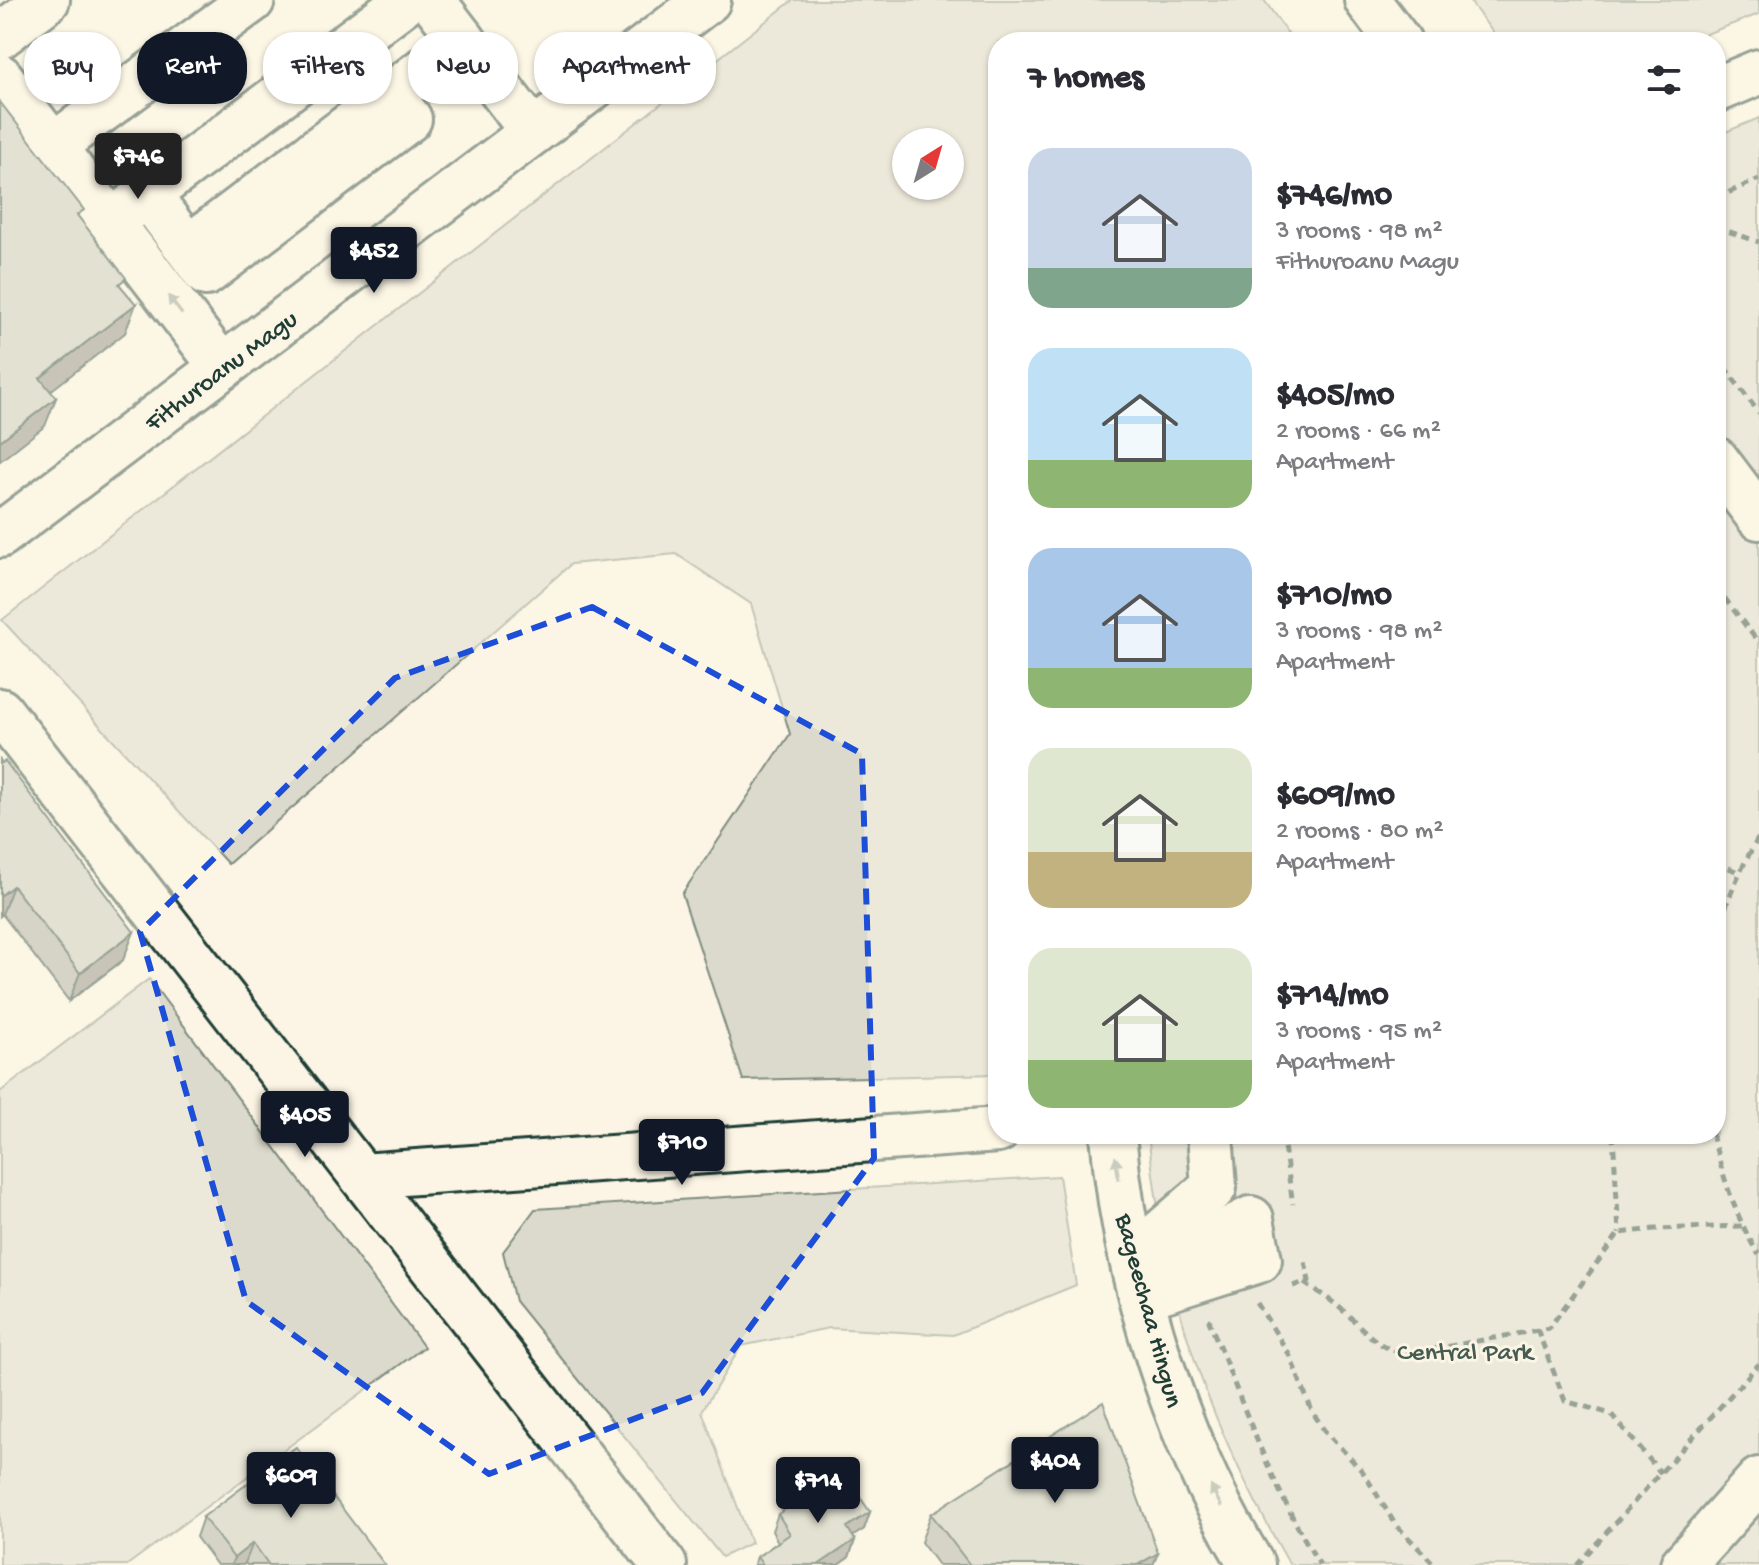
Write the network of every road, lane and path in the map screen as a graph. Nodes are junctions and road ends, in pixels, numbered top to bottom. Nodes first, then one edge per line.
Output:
1 (47, 0) edge
2 (252, 0) edge
3 (369, 0) edge
4 (407, 0) edge
5 (432, 0) edge
6 (708, 0) edge
7 (1367, 0) edge
8 (457, 32) edge
9 (1391, 32) edge
10 (0, 36) edge
11 (1759, 72) edge
12 (0, 77) edge
13 (408, 82) edge
14 (1726, 86) edge
15 (397, 90) junction
16 (512, 104) edge
17 (533, 132) junction
18 (53, 146) junction
19 (1759, 179) edge
20 (1726, 194) edge
21 (106, 214) junction
22 (169, 223) junction
23 (1726, 230) edge
24 (1759, 242) edge
25 (222, 367) junction
26 (1726, 369) edge
27 (1759, 413) edge
28 (1726, 473) edge
29 (1759, 517) edge
30 (0, 535) edge
31 (1726, 600) edge
32 (1759, 643) edge
33 (0, 711) edge
34 (1759, 837) edge
35 (1726, 867) edge
36 (1740, 873) junction
37 (1726, 904) edge
38 (988, 1131) edge
39 (1114, 1144) edge
40 (1211, 1144) edge
41 (1284, 1144) edge
42 (1614, 1144) edge
43 (1715, 1144) edge
44 (362, 1176) junction
45 (1294, 1207) dead end
46 (1744, 1226) junction
47 (1619, 1233) junction
48 (1303, 1252) dead end
49 (1759, 1255) edge
50 (1237, 1267) junction
51 (1137, 1277) junction
52 (1195, 1283) junction
53 (1304, 1283) junction
54 (1291, 1287) dead end
55 (1267, 1295) dead end
56 (1537, 1329) junction
57 (1759, 1364) edge
58 (1661, 1473) junction
59 (1759, 1480) edge
60 (1237, 1560) edge
61 (664, 1565) edge
62 (1320, 1565) edge
63 (1435, 1565) edge
64 (1577, 1565) edge
65 (1683, 1565) edge

1 - 10 street
2 - 18 street
3 - 21 street
4 - 22 street
5 - 8 street
6 - 17 street, Fithuroanu Magu
7 - 9 street
11 - 14 street
12 - 18 street
13 - 15 street
15 - 22 street
15 - 22 street
16 - 17 street
17 - 25 street, Fithuroanu Magu
18 - 21 street
19 - 20 path
21 - 22 street
25 -> 21 street
23 - 24 path
25 - 30 street, Fithuroanu Magu
26 - 27 path
28 - 29 street
31 - 32 path
33 - 44 street
34 - 36 path
35 - 36 path
36 - 37 path
38 - 44 street
51 -> 39 street, Bageechaa Hingun
40 - 51 street
41 - 45 path
42 - 47 path
43 - 46 path
44 - 61 street
46 - 47 path
46 - 49 path
47 - 56 path
48 - 53 path
50 - 52 street
50 - 55 path
50 - 63 path
51 - 52 street
60 -> 51 street, Bageechaa Hingun
52 - 62 path
53 - 54 path
53 - 56 path
56 - 58 path
57 - 58 path
58 - 64 path
59 - 65 street

